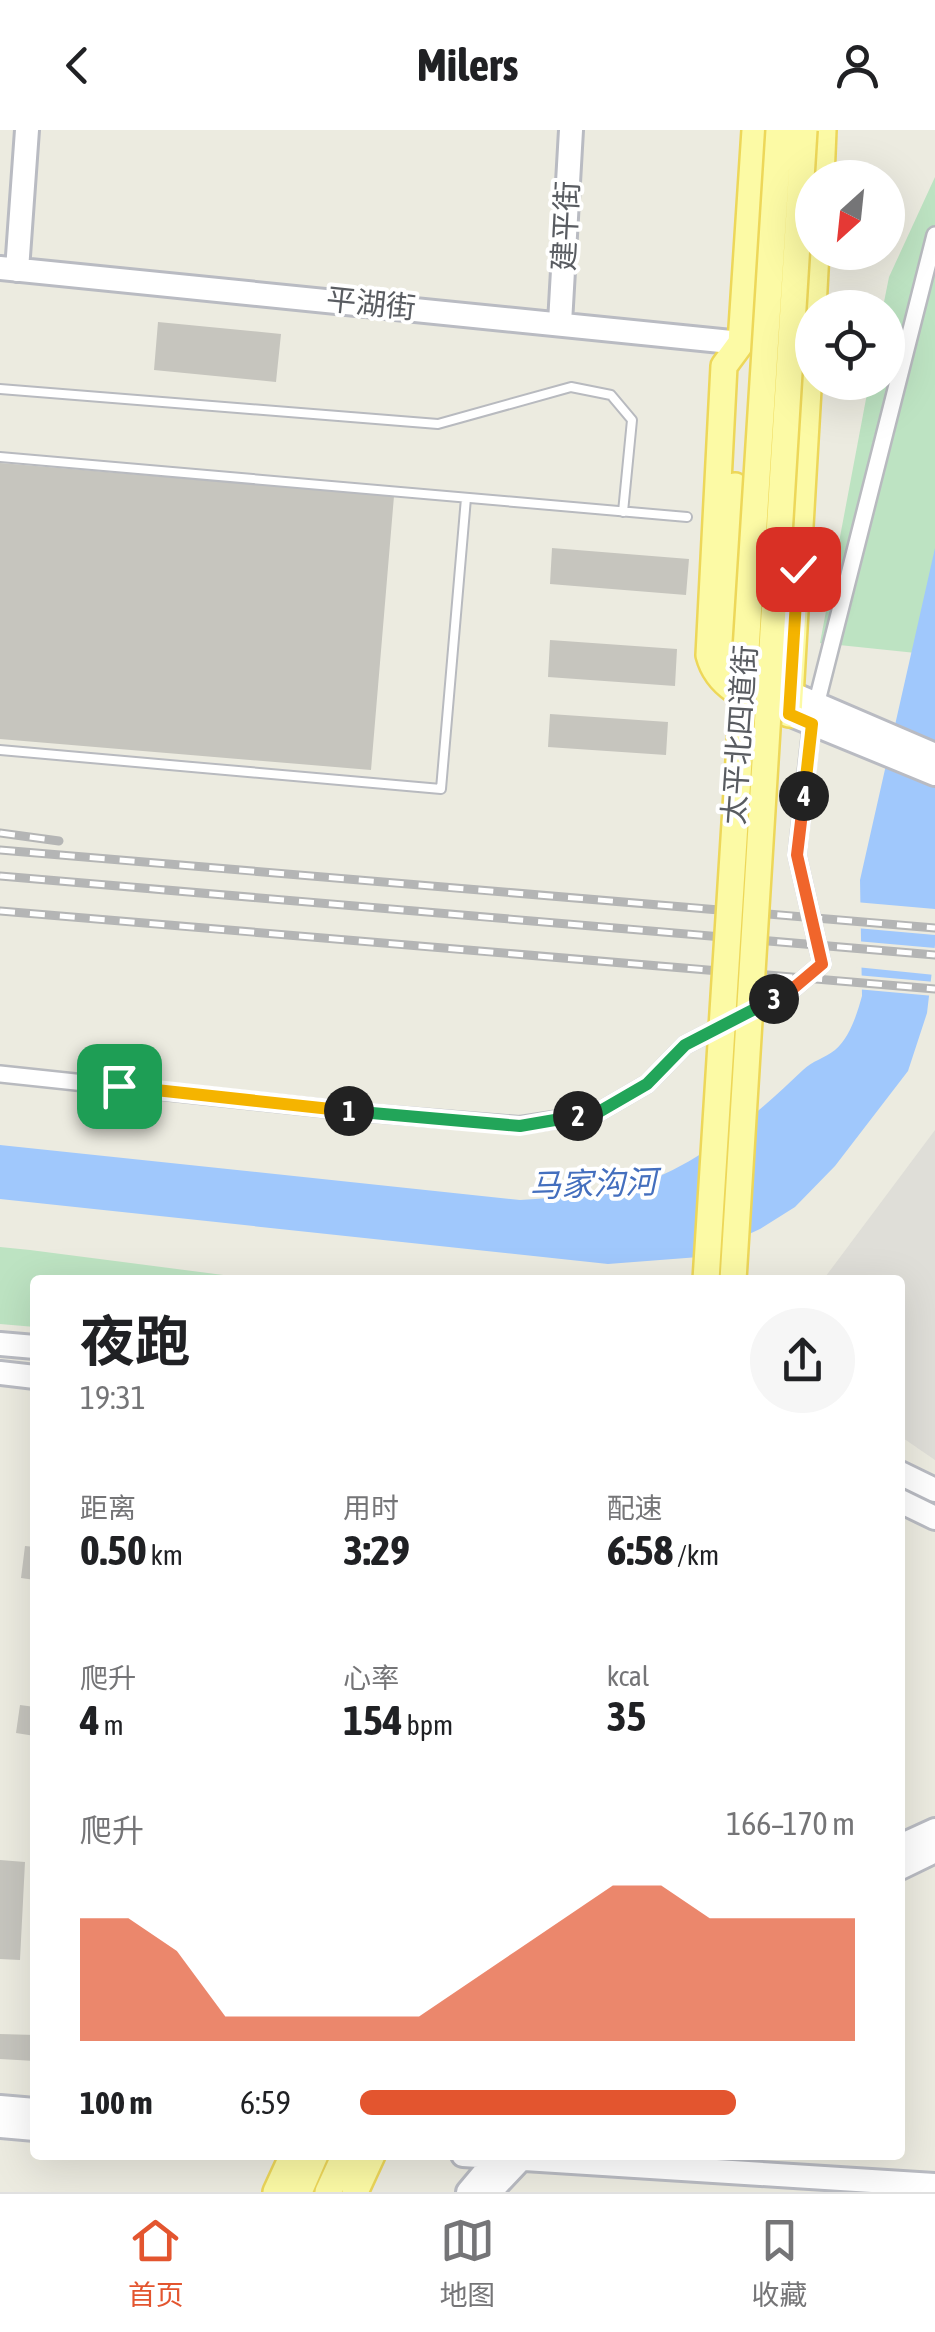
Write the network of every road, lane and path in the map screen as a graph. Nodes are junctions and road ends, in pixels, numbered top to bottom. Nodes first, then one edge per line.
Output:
1 (27, 130) edge
2 (571, 130) edge
3 (755, 130) edge
4 (778, 130) edge
5 (804, 130) edge
6 (824, 130) edge
7 (822, 160) edge
8 (935, 235) edge
9 (8, 269) edge
10 (560, 323) junction
11 (741, 343) junction
12 (0, 389) edge
13 (810, 400) edge
14 (0, 457) edge
15 (466, 498) junction
16 (624, 512) junction
17 (687, 517) dead end
18 (802, 709) junction
19 (865, 735) junction
20 (0, 750) edge
21 (935, 755) edge
22 (935, 774) edge
23 (0, 1074) edge
24 (706, 1275) edge
25 (733, 1275) edge
26 (0, 1344) edge
27 (30, 1347) edge
28 (0, 1373) edge
29 (30, 1376) edge
30 (905, 1475) edge
31 (935, 1490) edge
32 (905, 1503) edge
33 (935, 1518) edge
34 (935, 1830) edge
35 (905, 1844) edge
36 (935, 1850) edge
37 (905, 1865) edge
38 (0, 2107) edge
39 (30, 2110) edge
40 (0, 2126) edge
41 (30, 2128) edge
42 (291, 2160) edge
43 (314, 2160) edge
44 (344, 2160) edge
45 (370, 2160) edge
46 (506, 2160) edge
47 (508, 2160) edge
48 (557, 2160) edge
49 (935, 2184) edge
50 (276, 2192) edge
51 (299, 2192) edge
52 (328, 2192) edge
53 (355, 2192) edge
54 (468, 2192) edge
55 (490, 2192) edge

1 - 9 street
2 - 10 street, 建平街
3 - 11 main road
4 - 24 main road, 太平北四道街, bridge
5 - 25 main road, 太平北四道街, bridge
6 - 7 main road
8 - 18 street
9 - 10 street, 平湖街
10 - 11 street, 平湖街
11 - 18 main road
12 - 16 lane
13 - 18 main road
14 - 15 lane
15 - 16 lane
15 - 20 lane
16 - 17 lane
18 - 19 street
18 - 23 street
19 - 21 street
19 - 22 street
26 - 27 street
28 - 29 street
30 - 31 street
32 - 33 street
34 - 35 street
36 - 37 street
38 - 39 street
40 - 41 street
42 - 50 main road
43 - 51 main road
44 - 52 main road
45 - 53 main road
46 - 54 street
47 - 55 street
48 - 49 street

